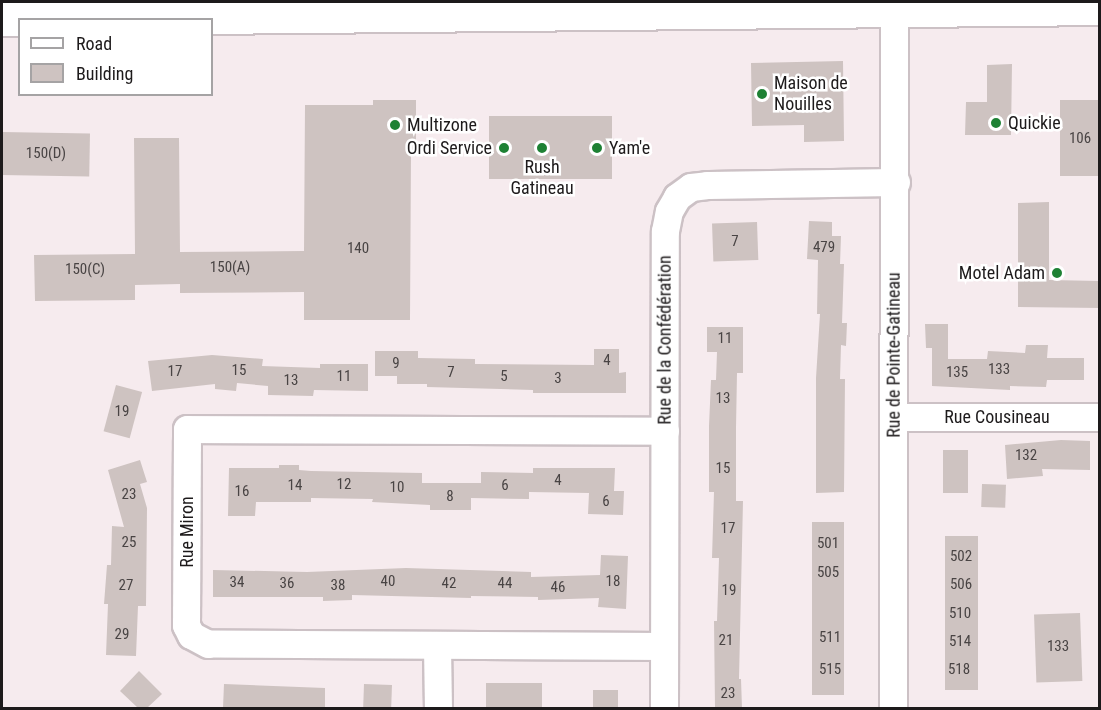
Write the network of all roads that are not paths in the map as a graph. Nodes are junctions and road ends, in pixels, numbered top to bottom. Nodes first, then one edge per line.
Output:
1 (894, 6) edge
2 (1100, 8) edge
3 (71, 18) edge
4 (2, 19) edge
5 (18, 19) edge
6 (896, 182) junction
7 (894, 417) junction
8 (1100, 417) edge
9 (665, 431) junction
10 (438, 646) junction
11 (664, 646) junction
12 (438, 708) edge
13 (664, 708) edge
14 (893, 708) edge

1 - 2 main road
1 - 3 main road
1 - 6 street, Rue de Pointe-Gatineau
4 - 5 main road
6 - 7 street, Rue de Pointe-Gatineau
6 - 9 street, Rue de la Confédération
7 - 8 street, Rue Cousineau
7 - 14 street, Rue de Pointe-Gatineau
9 - 10 street, Rue Miron
9 - 11 street, Rue de la Confédération
10 - 11 street, Rue Miron
10 - 12 street
11 - 13 street, Rue de la Confédération

